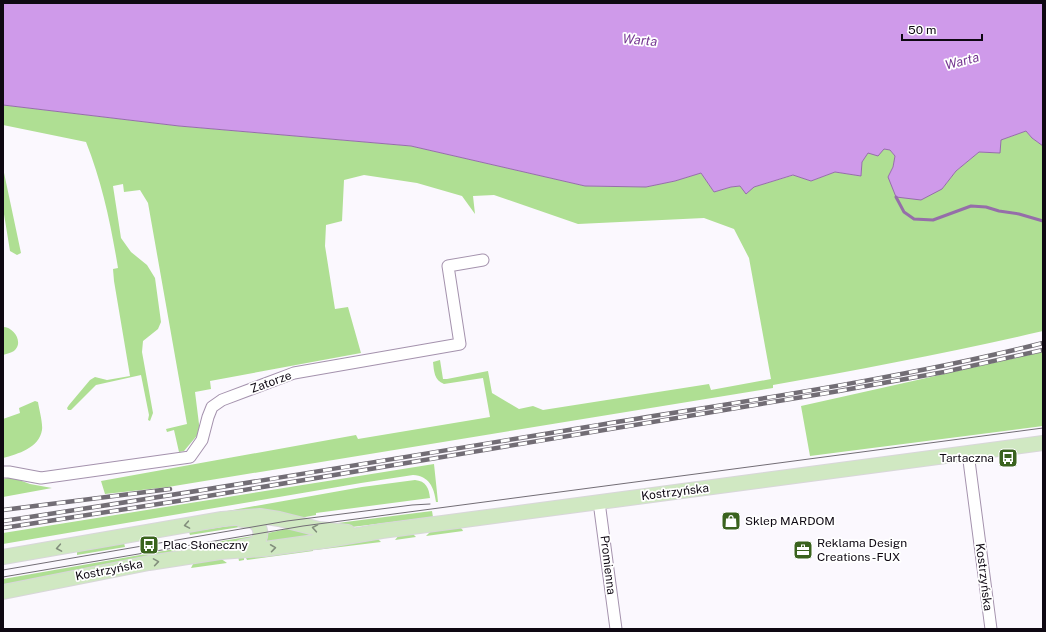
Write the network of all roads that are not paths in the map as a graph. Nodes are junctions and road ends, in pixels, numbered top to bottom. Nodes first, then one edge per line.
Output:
1 (483, 260) dead end
2 (1042, 444) edge
3 (968, 453) junction
4 (3, 472) edge
5 (599, 502) junction
6 (222, 519) junction
7 (382, 530) junction
8 (220, 552) junction
9 (3, 557) edge
10 (3, 592) edge
11 (616, 629) edge
12 (990, 629) edge

1 - 4 street, Zatorze
2 - 3 main road, Kostrzyńska
3 - 5 main road, Kostrzyńska
3 - 12 street, Kostrzyńska
5 - 7 main road, Kostrzyńska
5 - 11 street, Promienna
7 -> 6 main road, Kostrzyńska
6 - 8 main road
6 -> 9 main road, Kostrzyńska
8 -> 7 main road, Kostrzyńska
10 -> 8 main road, Kostrzyńska

